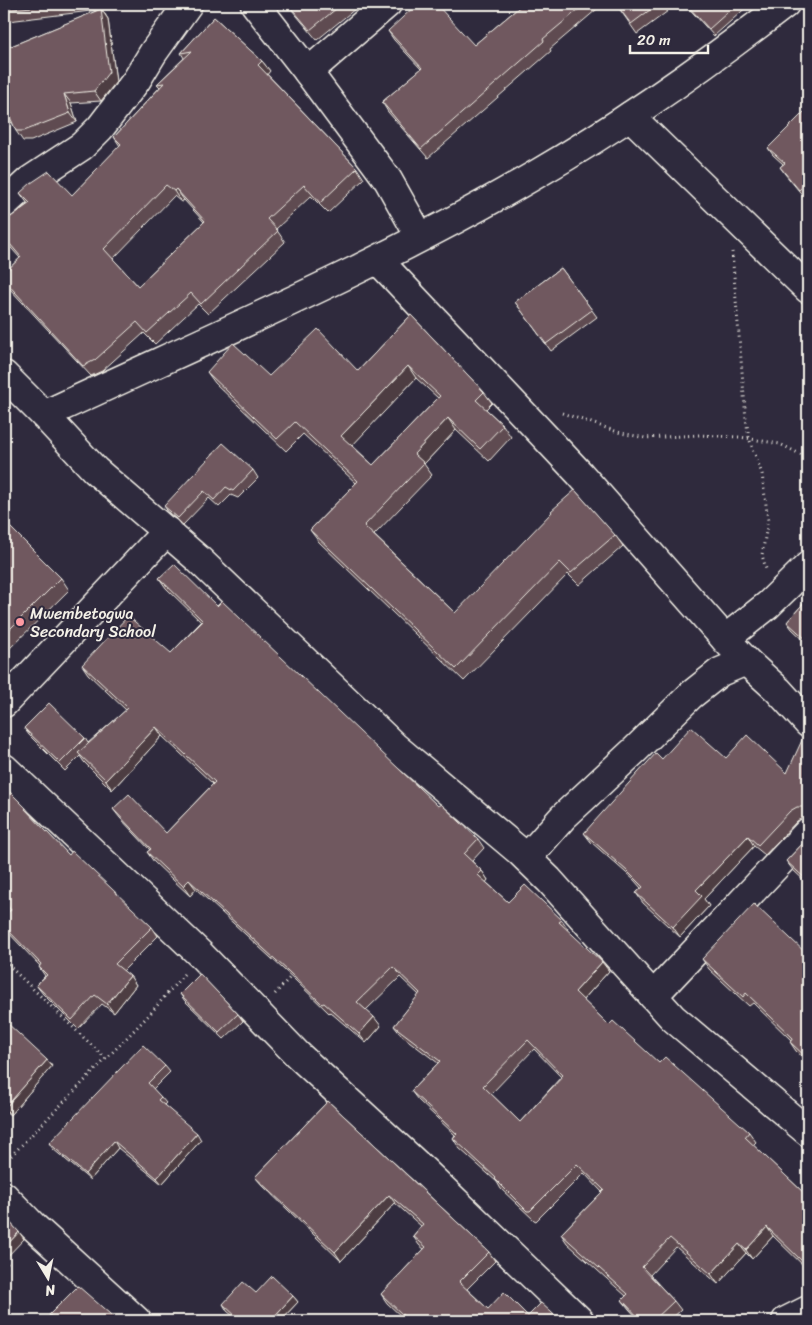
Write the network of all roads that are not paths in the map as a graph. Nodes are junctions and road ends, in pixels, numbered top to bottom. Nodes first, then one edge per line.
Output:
1 (188, 4) edge
2 (255, 4) edge
3 (387, 4) edge
4 (785, 4) edge
5 (308, 72) junction
6 (630, 116) junction
7 (4, 204) edge
8 (420, 237) junction
9 (378, 260) junction
10 (808, 289) edge
11 (4, 375) edge
12 (44, 415) junction
13 (167, 531) junction
14 (808, 566) edge
15 (725, 639) junction
16 (746, 661) junction
17 (4, 703) edge
18 (808, 723) edge
19 (4, 768) edge
20 (808, 832) edge
21 (527, 858) junction
22 (653, 996) junction
23 (808, 1132) edge
24 (4, 1196) edge
25 (808, 1310) edge
26 (137, 1321) edge
27 (580, 1321) edge
28 (786, 1321) edge

1 - 7 street
2 - 5 street
3 - 5 street
4 - 6 street
5 - 8 street
6 - 8 street
6 - 10 street
8 - 9 street
9 - 12 street
9 - 15 street
11 - 12 street
12 - 13 street
13 - 17 street
13 - 21 street
14 - 15 street
15 - 16 street
16 - 18 street
16 - 21 street
19 - 27 street
20 - 22 street
21 - 22 street
22 - 23 street
24 - 26 street
25 - 28 street

